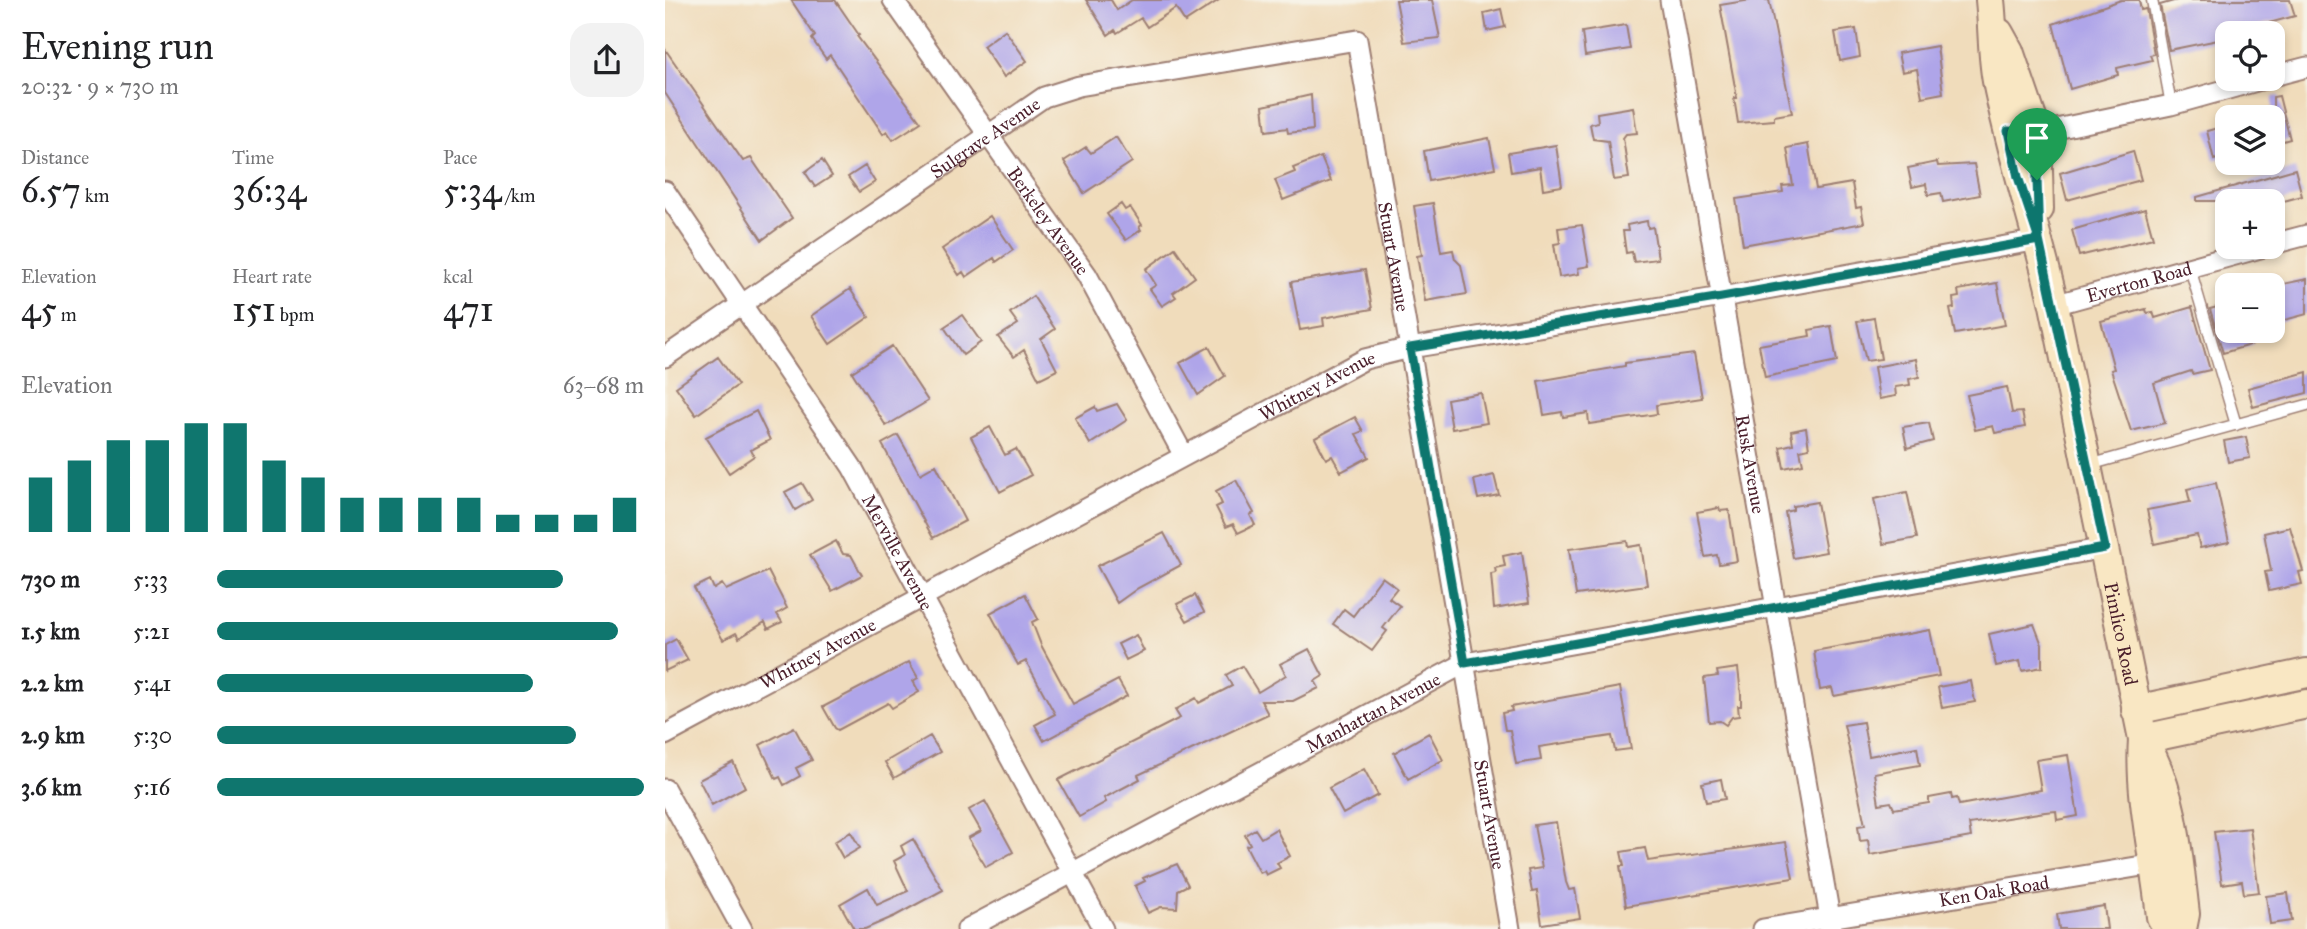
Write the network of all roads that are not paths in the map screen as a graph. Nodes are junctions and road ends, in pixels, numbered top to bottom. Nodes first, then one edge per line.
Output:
1 (894, 0) edge
2 (1670, 0) edge
3 (2152, 0) edge
4 (1991, 11) edge
5 (1357, 40) joint
6 (2307, 66) edge
7 (2285, 72) edge
8 (2221, 91) edge
9 (2171, 105) junction
10 (2008, 131) junction
11 (2037, 133) junction
12 (986, 135) junction
13 (665, 191) edge
14 (2307, 235) edge
15 (2039, 240) junction
16 (2285, 241) edge
17 (2222, 259) edge
18 (2190, 268) junction
19 (1722, 297) junction
20 (742, 303) junction
21 (2054, 305) junction
22 (1410, 348) junction
23 (665, 357) edge
24 (2307, 405) edge
25 (2236, 425) junction
26 (1183, 454) junction
27 (2088, 465) junction
28 (2105, 548) junction
29 (923, 595) junction
30 (1775, 607) junction
31 (1465, 663) junction
32 (2307, 673) edge
33 (2307, 704) edge
34 (2136, 710) junction
35 (665, 734) edge
36 (2143, 739) junction
37 (665, 789) edge
38 (2175, 844) junction
39 (2154, 864) junction
40 (1072, 872) junction
41 (1831, 923) edge
42 (741, 929) edge
43 (967, 929) edge
44 (1103, 929) edge
45 (1510, 929) edge
46 (1763, 929) edge
47 (2168, 929) edge
48 (2182, 929) edge

1 - 12 street, Berkeley Avenue
2 - 19 street, Rusk Avenue
3 - 9 lane
4 - 10 street, Pimlico Road
4 - 11 street, Pimlico Road
5 - 12 street, Sulgrave Avenue
5 - 22 street, Stuart Avenue
6 - 7 street
8 - 9 street
9 - 11 street
10 - 11 street
10 - 15 street, Pimlico Road
11 - 15 street, Pimlico Road
12 - 20 street, Sulgrave Avenue
12 - 26 street, Berkeley Avenue
13 - 20 street, Merville Avenue
14 - 16 street
15 - 19 street, Whitney Avenue
15 - 21 street, Pimlico Road
17 - 18 street, Everton Road
18 - 21 street, Everton Road
18 - 25 lane
19 - 22 street, Whitney Avenue
19 - 30 street, Rusk Avenue
20 - 23 street, Sulgrave Avenue
20 - 29 street, Merville Avenue
21 - 27 street, Pimlico Road
22 - 26 street, Whitney Avenue
22 - 31 street, Stuart Avenue
24 - 25 lane
25 - 27 lane
26 - 29 street, Whitney Avenue
27 - 28 street, Pimlico Road
28 - 30 street, Manhattan Avenue
28 - 34 street, Pimlico Road
29 - 35 street, Whitney Avenue
29 - 40 street, Merville Avenue
30 - 31 street, Manhattan Avenue
30 - 41 street, Rusk Avenue
31 - 40 street, Manhattan Avenue
31 - 45 street, Stuart Avenue
32 - 34 street
33 - 36 street
34 - 36 street, Pimlico Road
36 - 38 street, Pimlico Road
36 - 39 street, Pimlico Road
37 - 42 street
38 - 39 street
38 - 48 street, Pimlico Road
39 - 41 street, Ken Oak Road
39 - 47 street, Pimlico Road
40 - 43 street, Manhattan Avenue
40 - 44 street, Merville Avenue
41 - 46 street, Ken Oak Road

